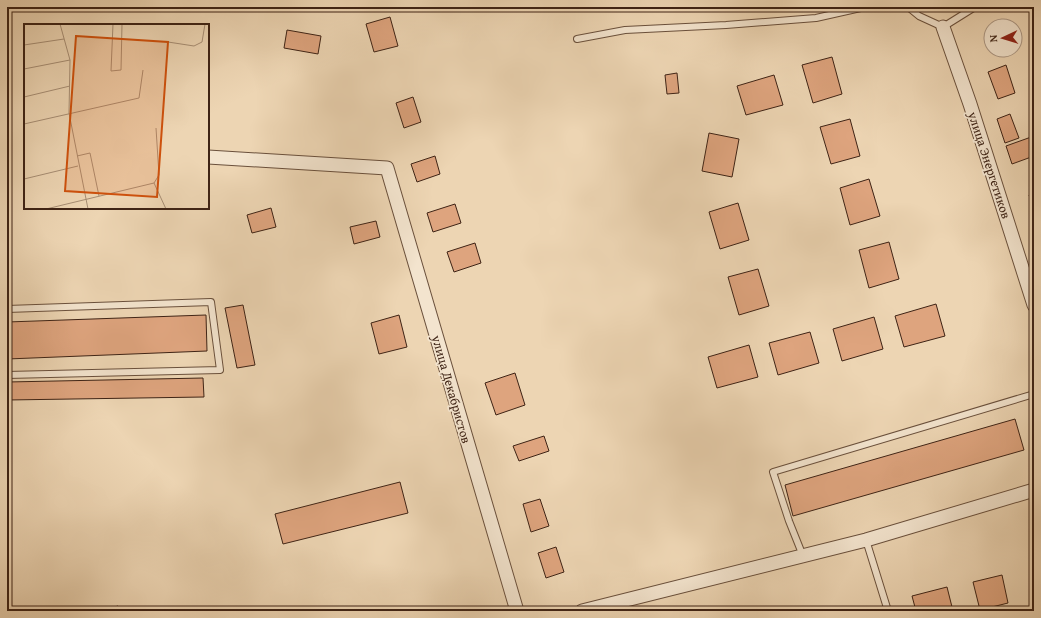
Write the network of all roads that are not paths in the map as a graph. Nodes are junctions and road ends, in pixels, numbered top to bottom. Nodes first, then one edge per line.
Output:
1 (864, 7) edge
2 (908, 7) edge
3 (975, 7) edge
4 (943, 27) junction
5 (577, 39) dead end
6 (209, 157) edge
7 (1034, 305) edge
8 (7, 309) edge
9 (7, 375) edge
10 (1034, 394) edge
11 (1034, 490) edge
12 (866, 540) junction
13 (803, 556) junction
14 (517, 611) edge
15 (582, 611) edge
16 (888, 611) edge

1 - 5 lane
2 - 4 lane
3 - 4 lane
4 - 7 street, улица Энергетиков
6 - 14 street, улица Декабристов
8 - 9 lane
10 - 13 lane
11 - 12 street
12 - 13 street
12 - 16 lane
13 - 15 street

